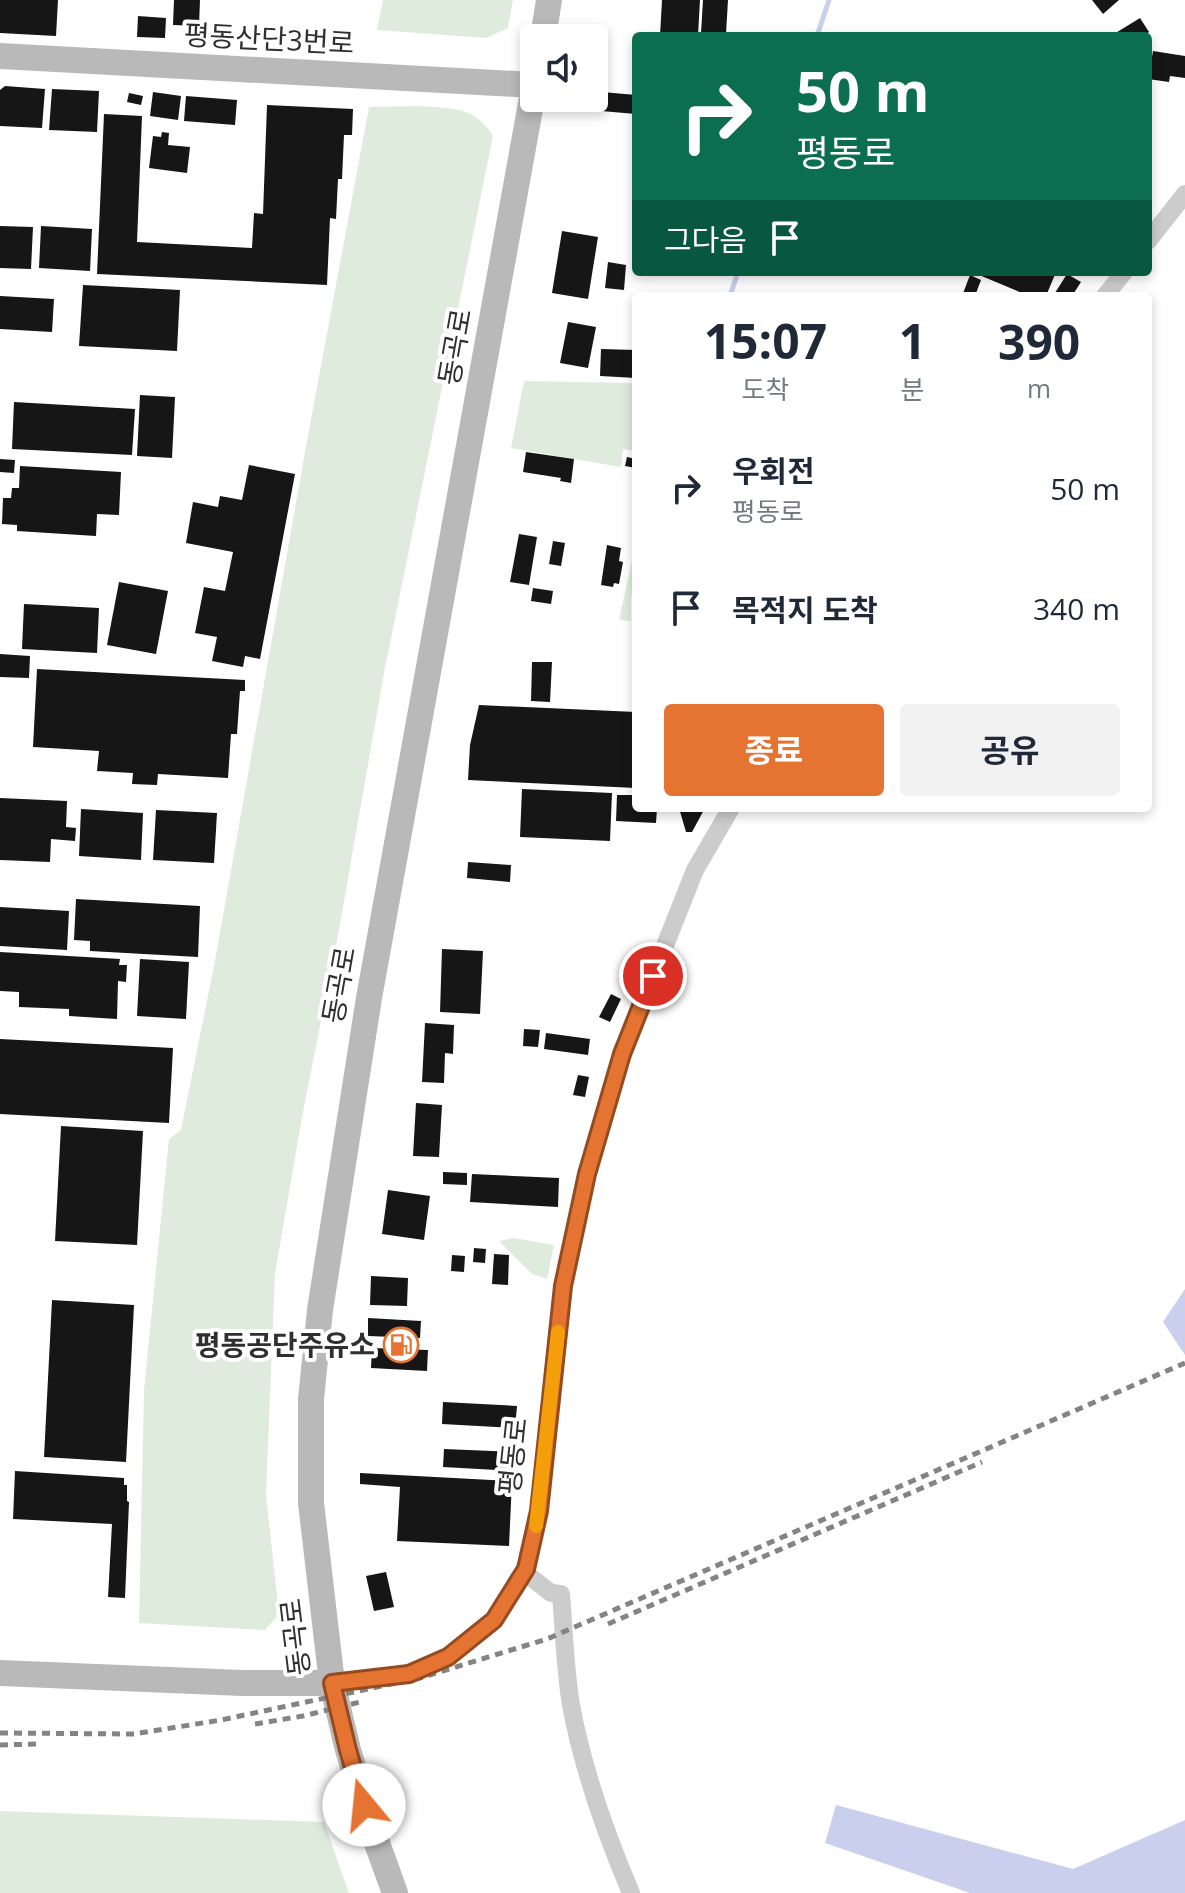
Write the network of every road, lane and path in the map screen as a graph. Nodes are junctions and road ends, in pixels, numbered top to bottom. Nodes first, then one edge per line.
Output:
1 (549, 0) edge
2 (545, 24) edge
3 (0, 56) edge
4 (520, 85) edge
5 (529, 112) edge
6 (1185, 194) edge
7 (1152, 236) edge
8 (1121, 276) edge
9 (1108, 292) edge
10 (729, 812) edge
11 (524, 1572) junction
12 (0, 1673) edge
13 (332, 1683) junction
14 (395, 1893) edge
15 (631, 1893) edge

1 - 2 main road
3 - 4 main road, 평동산단3번로
5 - 13 main road, 동곡로
6 - 7 street
8 - 9 street
10 - 11 street, 평동로
11 - 13 street, 평동로
11 - 15 street
12 - 13 main road, 평동로
13 - 14 main road, 동곡로

